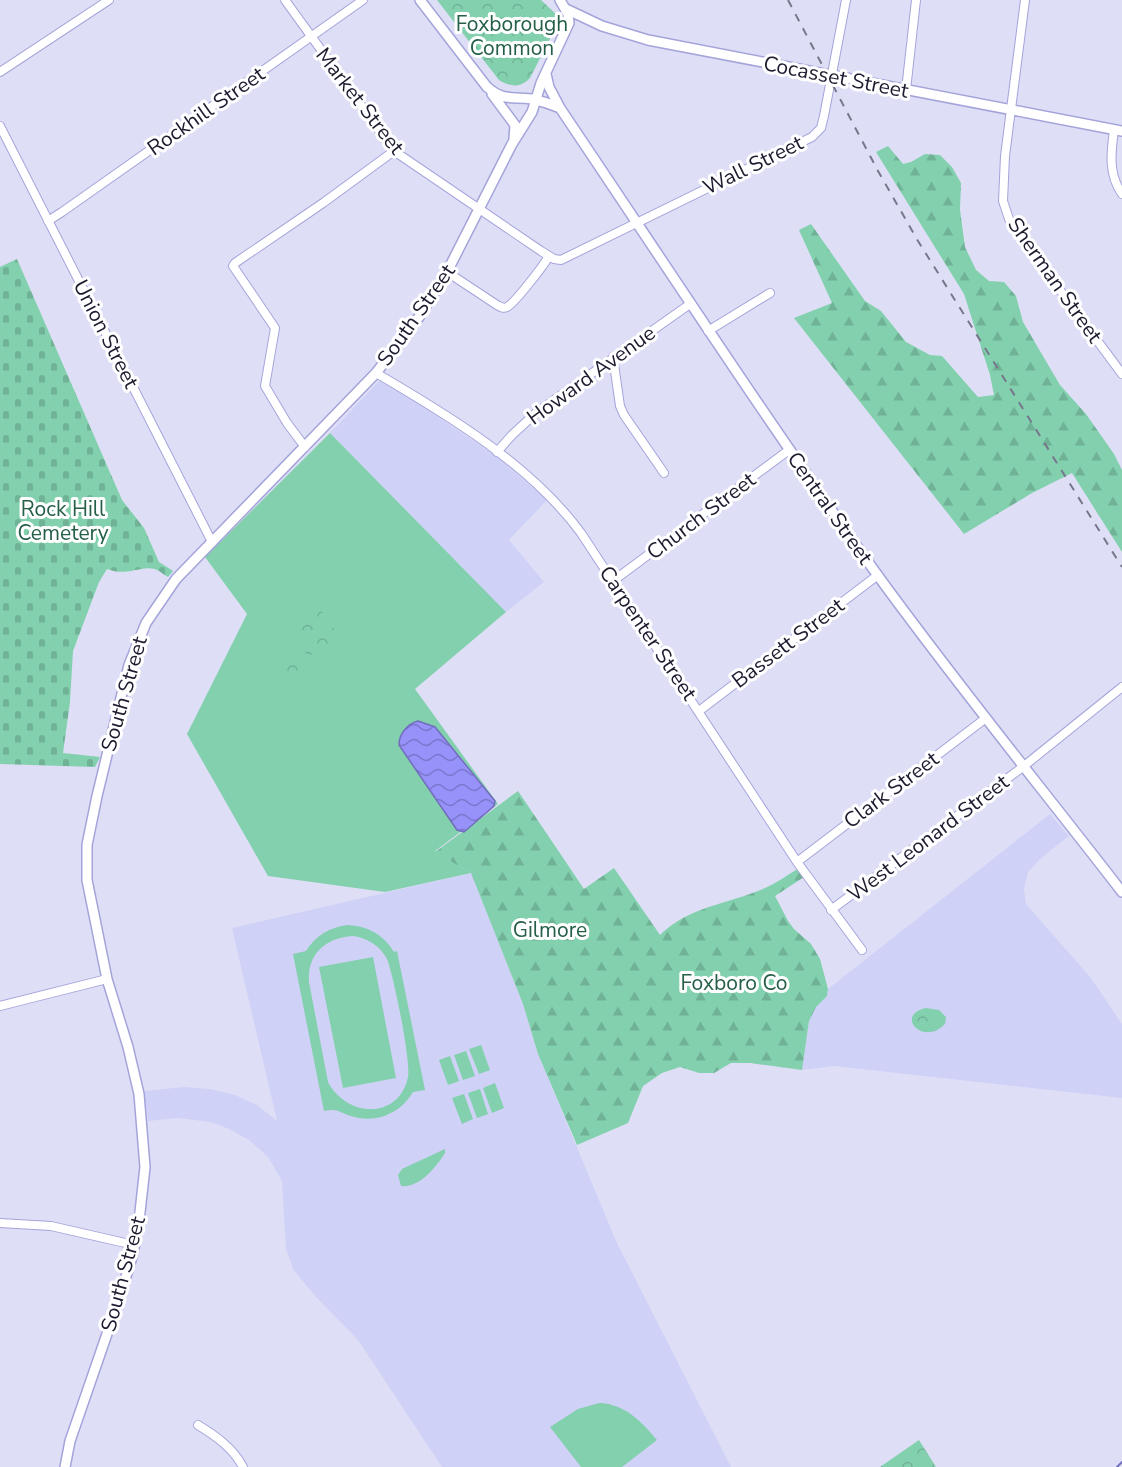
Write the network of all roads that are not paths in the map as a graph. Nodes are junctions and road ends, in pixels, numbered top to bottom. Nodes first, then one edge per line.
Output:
1 (109, 0) edge
2 (285, 0) edge
3 (363, 0) edge
4 (420, 0) edge
5 (560, 0) edge
6 (572, 0) edge
7 (846, 0) edge
8 (916, 0) edge
9 (1025, 0) edge
10 (566, 9) junction
11 (310, 37) junction
12 (0, 72) edge
13 (546, 73) junction
14 (831, 76) junction
15 (488, 87) junction
16 (906, 90) junction
17 (536, 100) junction
18 (560, 108) junction
19 (1010, 110) junction
20 (0, 126) edge
21 (1118, 130) edge
22 (512, 144) junction
23 (394, 150) junction
24 (1122, 194) edge
25 (479, 210) junction
26 (48, 220) junction
27 (636, 223) junction
28 (549, 256) junction
29 (447, 272) junction
30 (770, 293) dead end
31 (690, 304) junction
32 (708, 332) junction
33 (613, 357) junction
34 (376, 373) junction
35 (1122, 374) edge
36 (305, 447) junction
37 (789, 450) junction
38 (497, 452) junction
39 (664, 473) dead end
40 (212, 542) junction
41 (878, 575) junction
42 (613, 581) junction
43 (1122, 687) edge
44 (699, 711) junction
45 (986, 718) junction
46 (1024, 766) junction
47 (797, 862) junction
48 (1122, 892) edge
49 (831, 910) junction
50 (862, 950) dead end
51 (107, 979) junction
52 (0, 1006) edge
53 (0, 1223) edge
54 (134, 1245) junction
55 (198, 1425) dead end
56 (64, 1467) edge
57 (243, 1467) edge

1 - 12 street
2 - 11 street, Market Street
3 - 11 street, Rockhill Street
4 - 15 main road
5 - 10 main road
6 - 10 main road
7 - 14 street, Wall Street
8 - 16 street
9 - 19 street, Sherman Street
10 - 13 main road, South Street
10 - 14 main road, Cocasset Street
11 - 23 street, Market Street
11 - 26 street, Rockhill Street
13 - 17 main road, South Street
13 - 18 main road, Central Street
14 - 16 main road, Cocasset Street
14 - 27 street, Wall Street
15 - 17 main road
15 - 22 main road
16 - 19 main road, Cocasset Street
17 - 18 main road
17 - 22 main road, South Street
18 - 27 main road, Central Street
19 - 21 main road, Cocasset Street
19 - 35 street, Sherman Street
20 - 26 street, Union Street
21 - 24 street
22 - 25 main road, South Street
23 - 25 street, Market Street
23 - 36 street
25 - 28 street, Market Street
25 - 29 main road, South Street
26 - 40 street, Union Street
27 - 28 street, Wall Street
27 - 31 main road, Central Street
28 - 29 street
29 - 34 main road, South Street
30 - 32 street
31 - 32 main road, Central Street
31 - 33 street, Howard Avenue
32 - 37 main road, Central Street
33 - 38 street, Howard Avenue
33 - 39 street
34 - 36 main road, South Street
34 - 38 street, Carpenter Street
36 - 40 main road, South Street
37 - 41 main road, Central Street
37 - 42 street, Church Street
38 - 42 street, Carpenter Street
40 - 51 main road, South Street
41 - 44 street, Bassett Street
41 - 45 main road, Central Street
42 - 44 street, Carpenter Street
43 - 46 street, West Leonard Street
44 - 47 street, Carpenter Street
45 - 46 main road, Central Street
45 - 47 street, Clark Street
46 - 48 main road, Central Street
46 - 49 street, West Leonard Street
47 - 49 street, Carpenter Street
49 - 50 street, Carpenter Street
51 - 52 street
51 - 54 main road, South Street
53 - 54 street
54 - 56 main road, South Street
55 - 57 street

